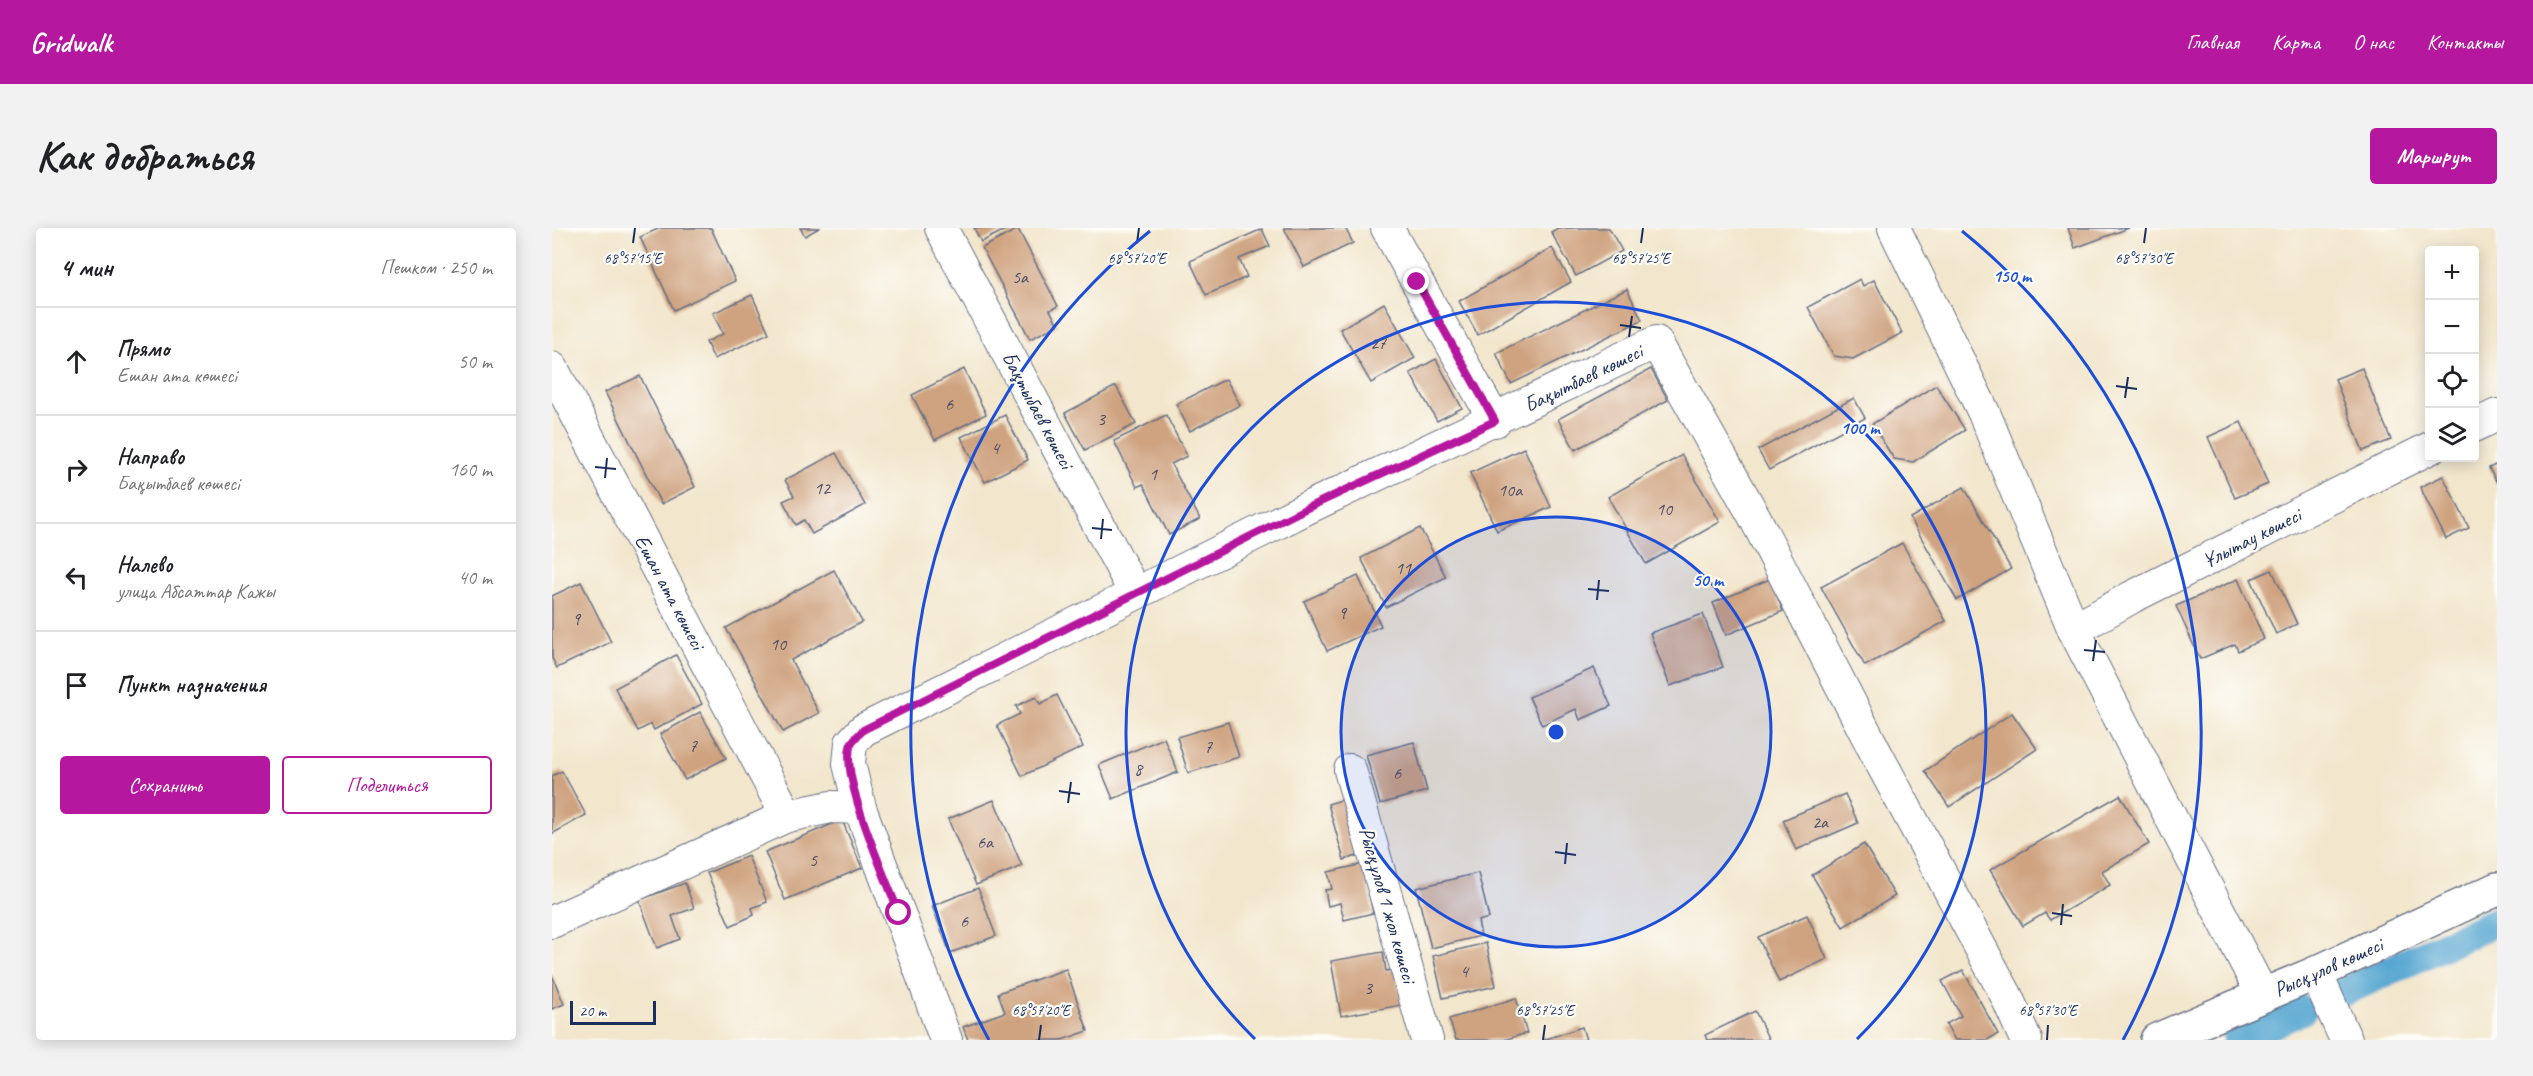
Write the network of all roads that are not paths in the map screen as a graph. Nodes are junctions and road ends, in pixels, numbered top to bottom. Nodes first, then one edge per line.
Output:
1 (941, 228) edge
2 (1387, 228) edge
3 (1894, 228) edge
4 (552, 368) edge
5 (2497, 416) edge
6 (1495, 421) junction
7 (2479, 424) edge
8 (2425, 450) edge
9 (1135, 593) junction
10 (2074, 630) junction
11 (1350, 770) dead end
12 (860, 808) junction
13 (787, 816) junction
14 (2497, 889) edge
15 (552, 922) edge
16 (2316, 973) junction
17 (2263, 996) junction
18 (946, 1040) edge
19 (1427, 1040) edge
20 (2026, 1040) edge
21 (2157, 1040) edge
22 (2346, 1040) edge

1 - 9 street, Бақтыбаев көшесі
2 - 6 street
3 - 10 street
4 - 13 street, Ешан ата көшесі
5 - 7 street
6 - 9 street, Бақытбаев көшесі
6 - 20 street, Бақытбаев көшесі
8 - 10 street, Ұлытау көшесі
9 - 12 street, Бақытбаев көшесі
10 - 17 street
11 - 19 street, Рысқұлов 1 жол көшесі
12 - 13 street
12 - 18 street
13 - 15 street
14 - 16 street, Рысқұлов көшесі
16 - 17 street, Рысқұлов көшесі
16 - 22 street
17 - 21 street, Рысқұлов көшесі

